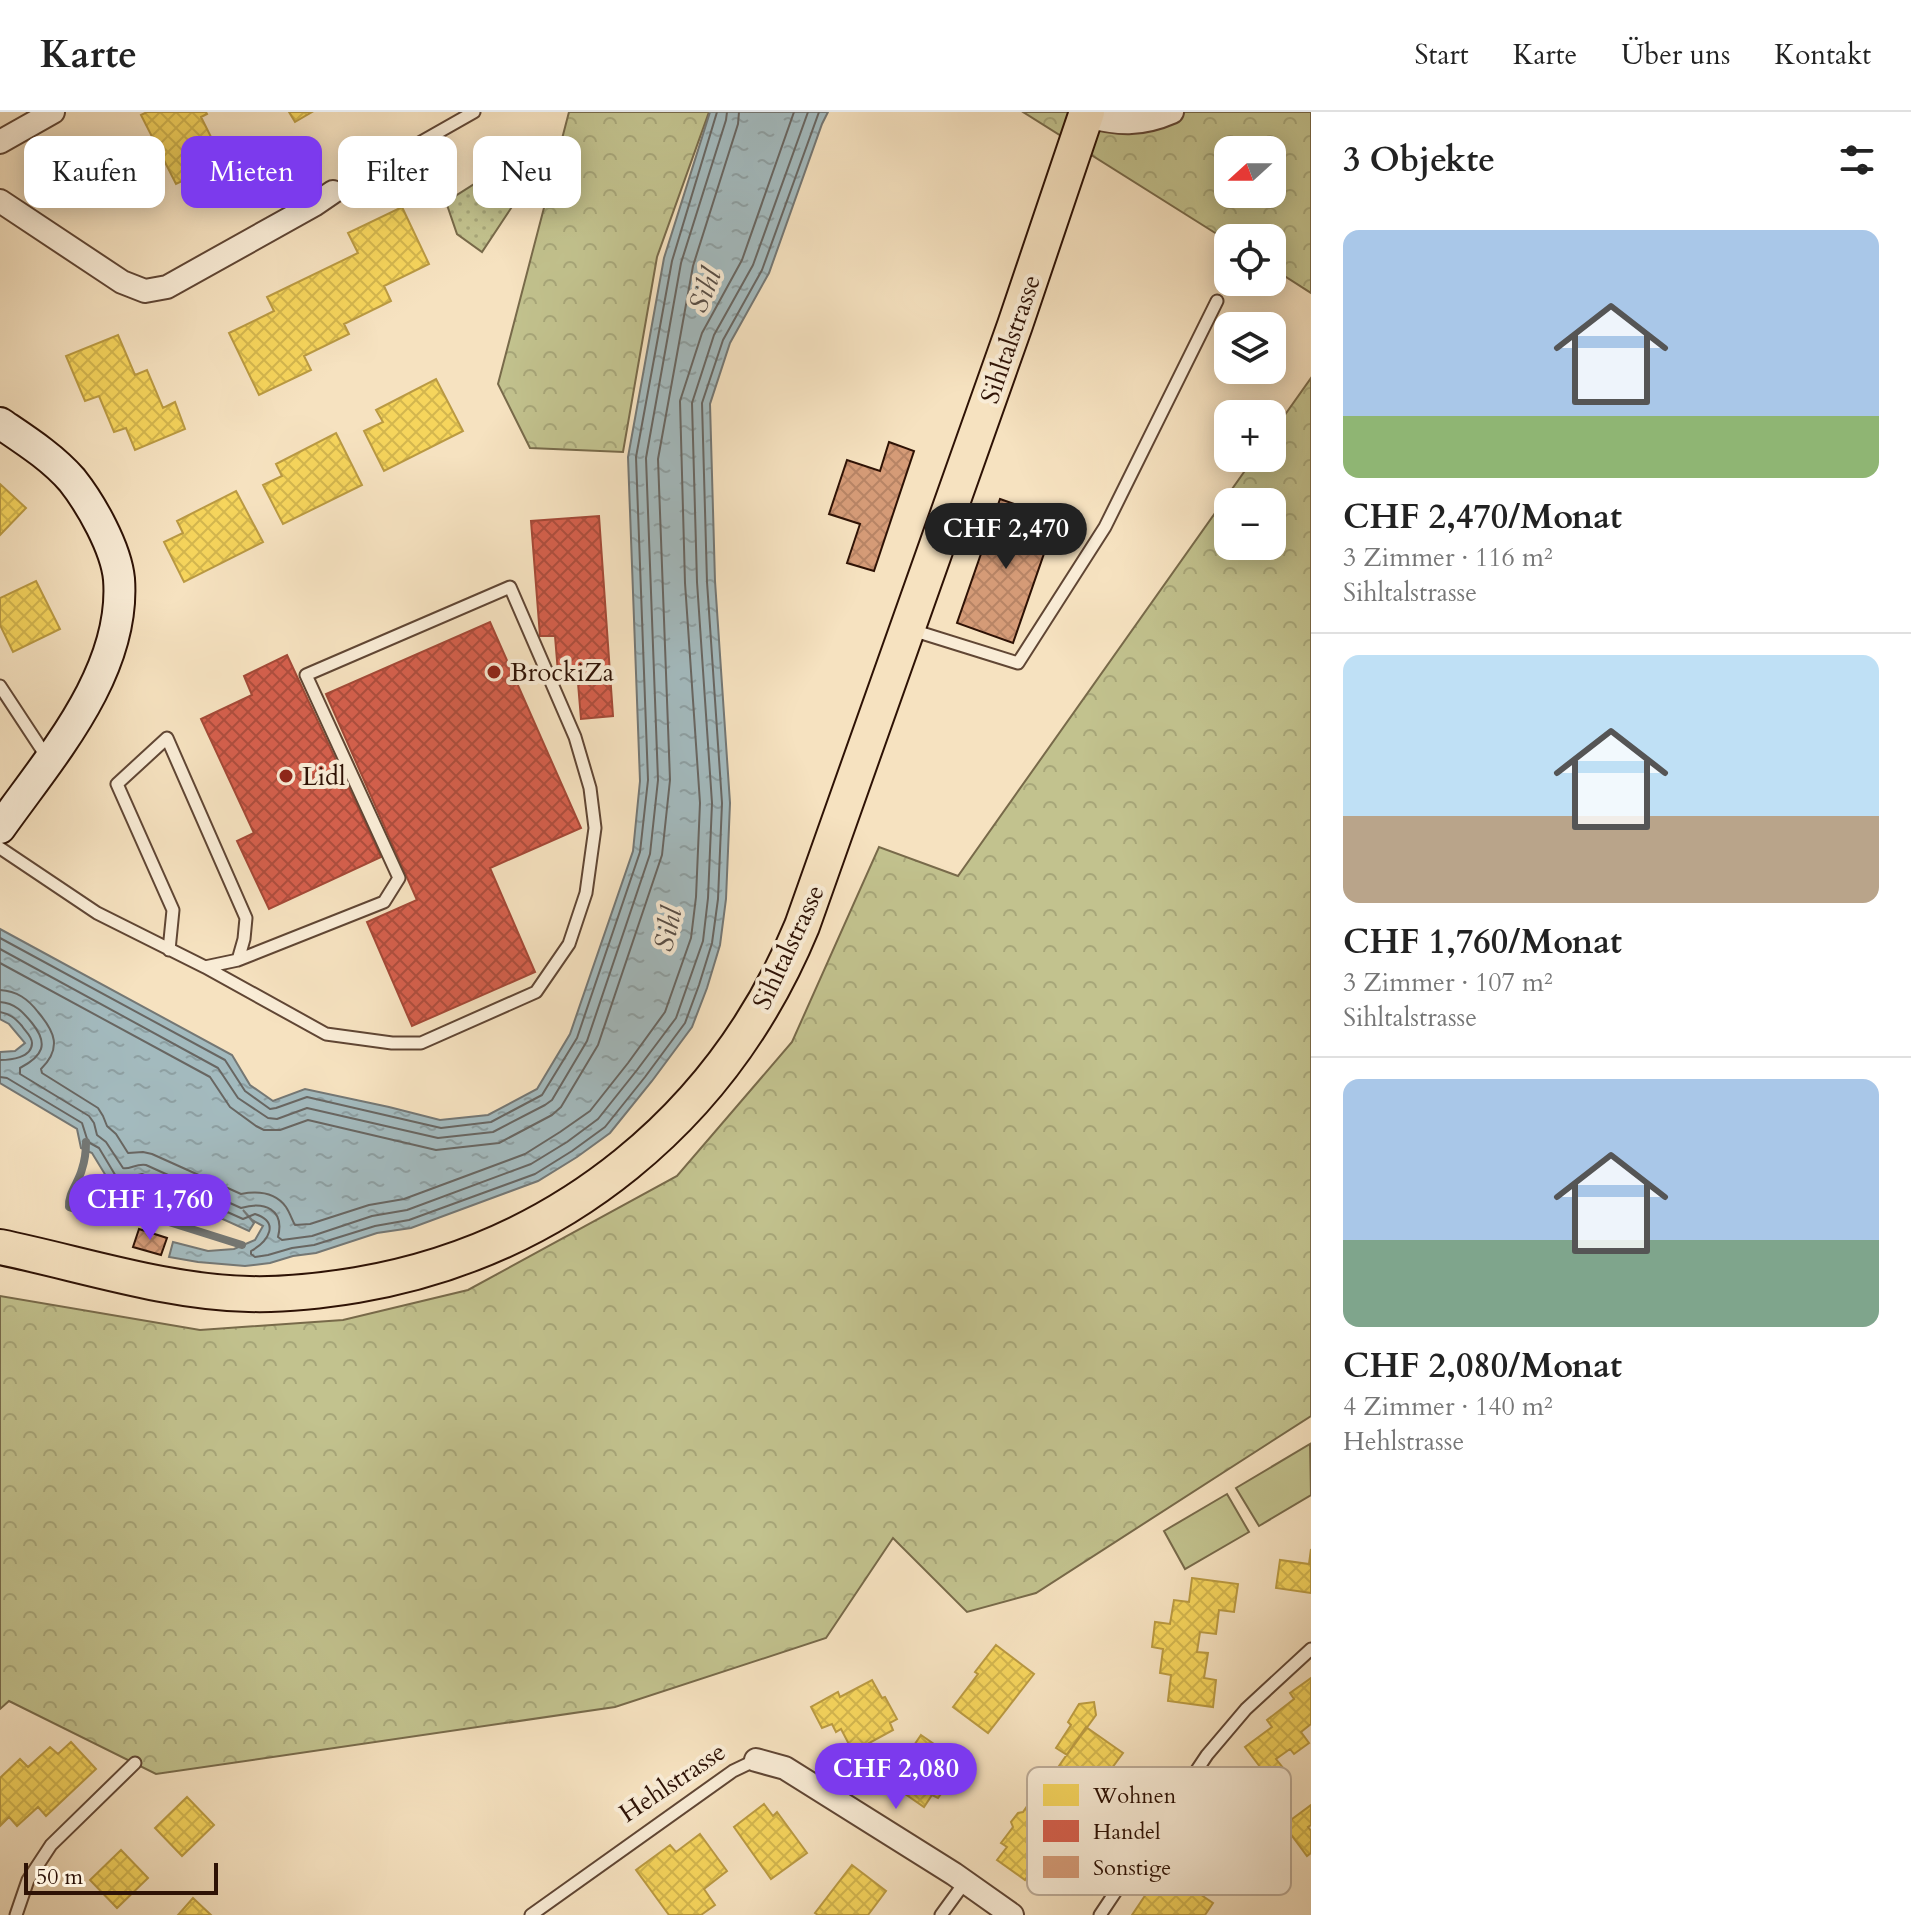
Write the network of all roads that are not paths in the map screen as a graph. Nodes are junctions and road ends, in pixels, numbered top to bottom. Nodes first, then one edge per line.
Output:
1 (53, 112) edge
2 (474, 112) edge
3 (1172, 112) edge
4 (1087, 114) edge
5 (0, 142) edge
6 (333, 192) joint
7 (0, 201) edge
8 (1217, 301) dead end
9 (0, 423) edge
10 (908, 628) junction
11 (0, 686) edge
12 (48, 760) junction
13 (0, 828) edge
14 (0, 848) edge
15 (169, 950) junction
16 (238, 960) junction
17 (205, 967) junction
18 (0, 1247) edge
19 (1311, 1649) edge
20 (756, 1760) joint
21 (135, 1763) dead end
22 (1199, 1767) edge
23 (965, 1882) junction
24 (1113, 1895) edge
25 (16, 1915) edge
26 (531, 1915) edge
27 (941, 1915) edge
28 (1012, 1915) edge
29 (1100, 1915) edge

1 - 5 street
2 - 6 lane
3 - 4 street
4 - 10 main road, Sihltalstrasse
6 - 7 street
8 - 10 lane
9 - 12 main road
10 - 18 main road, Sihltalstrasse
11 - 12 lane
12 - 13 main road
14 - 15 lane
15 - 16 lane
15 - 17 lane
16 - 17 lane
16 - 17 lane
19 - 22 lane
20 - 23 street, Hehlstrasse
20 - 26 lane, Hehlstrasse
21 - 25 lane
23 - 27 lane
23 - 28 street, Hehlstrasse
24 - 29 lane

